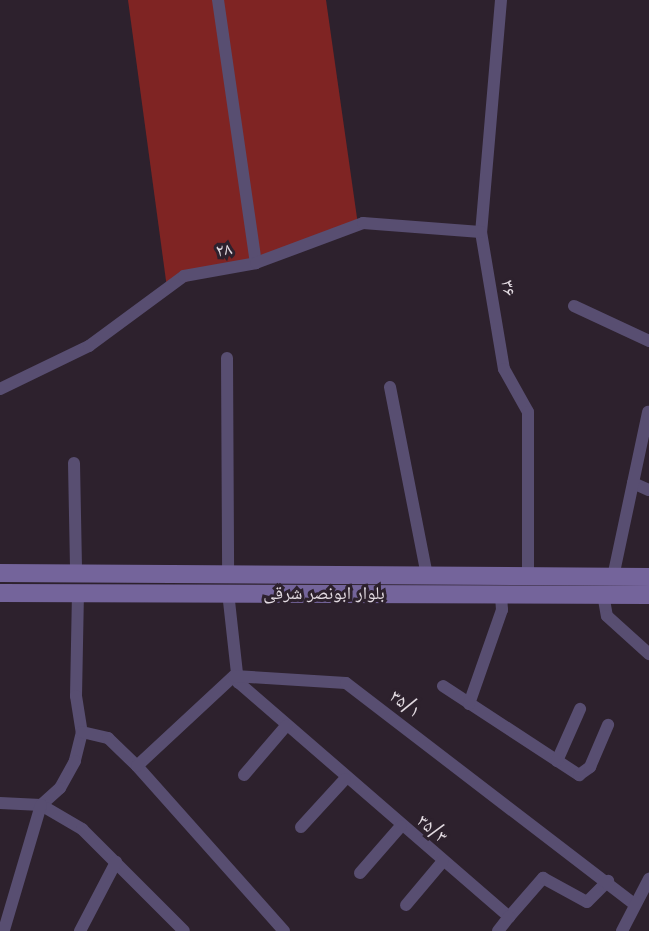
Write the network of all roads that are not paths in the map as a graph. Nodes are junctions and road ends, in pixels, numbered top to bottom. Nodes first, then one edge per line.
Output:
1 (218, 0) edge
2 (501, 0) edge
3 (481, 232) junction
4 (256, 263) junction
5 (573, 306) dead end
6 (649, 341) edge
7 (227, 358) dead end
8 (390, 387) dead end
9 (0, 389) edge
10 (648, 412) edge
11 (74, 463) dead end
12 (633, 483) junction
13 (649, 490) edge
14 (76, 572) junction
15 (0, 573) edge
16 (228, 573) junction
17 (427, 575) junction
18 (528, 576) junction
19 (612, 577) junction
20 (649, 577) edge
21 (78, 592) junction
22 (228, 592) junction
23 (0, 593) edge
24 (501, 594) junction
25 (603, 594) junction
26 (649, 595) edge
27 (649, 654) edge
28 (234, 676) junction
29 (442, 686) dead end
30 (470, 704) junction
31 (580, 709) dead end
32 (608, 725) dead end
33 (286, 726) junction
34 (82, 732) junction
35 (556, 761) junction
36 (137, 766) junction
37 (244, 775) dead end
38 (345, 779) junction
39 (0, 803) edge
40 (42, 805) junction
41 (401, 826) junction
42 (301, 827) dead end
43 (443, 861) junction
44 (116, 862) junction
45 (360, 873) dead end
46 (649, 879) edge
47 (608, 881) junction
48 (406, 905) dead end
49 (635, 905) junction
50 (509, 917) junction
51 (4, 930) edge
52 (80, 931) edge
53 (184, 931) edge
54 (284, 931) edge
55 (498, 931) edge
56 (622, 931) edge

1 - 4 street
2 - 3 street, ۳۶
3 - 4 street, ۲۸
3 - 18 street, ۳۶
4 - 9 street, ۲۸
5 - 6 street
7 - 16 street
8 - 17 street
10 - 12 street
11 - 14 street
12 - 13 street
12 - 19 street
14 - 15 main road, بلوار ابونصر شرقی
14 - 16 main road, بلوار ابونصر شرقی
16 - 17 main road, بلوار ابونصر شرقی
17 - 18 main road, بلوار ابونصر شرقی
18 - 19 main road, بلوار ابونصر شرقی
19 - 20 main road, بلوار ابونصر شرقی
21 - 22 main road, بلوار ابونصر شرقی
21 - 23 main road, بلوار ابونصر شرقی
21 - 34 street
22 - 24 main road, بلوار ابونصر شرقی
22 - 28 street
24 - 25 main road, بلوار ابونصر شرقی
24 - 30 street
25 - 26 main road, بلوار ابونصر شرقی
25 - 27 street
28 - 33 street, ۳۵/۳
28 - 36 street
28 - 47 street, ۳۵/۱
29 - 30 street
30 - 35 street
31 - 35 street
32 - 35 street
33 - 37 street
33 - 38 street, ۳۵/۳
34 - 36 street
34 - 40 street
36 - 54 street
38 - 41 street, ۳۵/۳
38 - 42 street
39 - 40 street
40 - 44 street
40 - 51 street
41 - 43 street, ۳۵/۳
41 - 45 street
43 - 48 street
43 - 50 street, ۳۵/۳
44 - 52 street
44 - 53 street
46 - 49 street
47 - 49 street, ۳۵/۱
47 - 50 street
49 - 56 street
50 - 55 street

